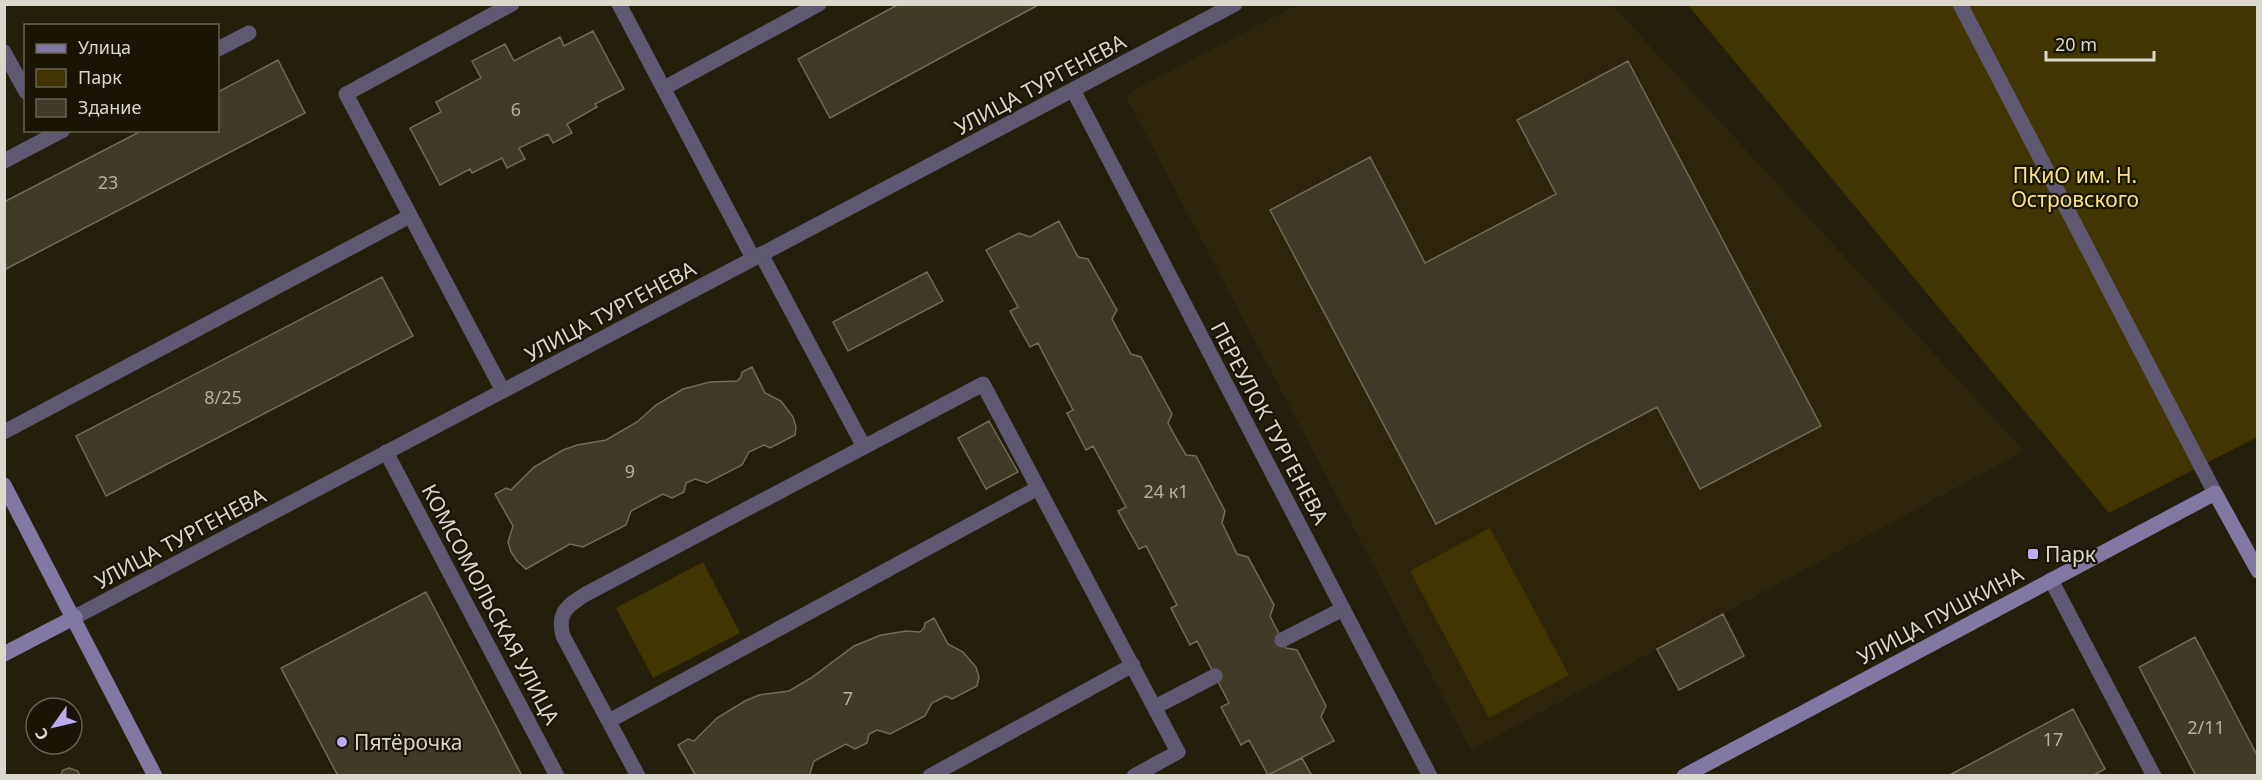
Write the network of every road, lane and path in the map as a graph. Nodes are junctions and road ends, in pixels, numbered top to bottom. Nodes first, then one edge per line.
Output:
1 (512, 4) edge
2 (619, 4) edge
3 (819, 4) edge
4 (1235, 4) edge
5 (1960, 4) edge
6 (249, 33) dead end
7 (219, 49) edge
8 (4, 52) edge
9 (24, 88) edge
10 (663, 88) junction
11 (1073, 90) junction
12 (47, 134) edge
13 (4, 161) edge
14 (410, 216) junction
15 (757, 256) junction
16 (503, 391) junction
17 (4, 432) edge
18 (864, 447) junction
19 (386, 452) junction
20 (4, 485) edge
21 (1038, 488) junction
22 (2215, 493) junction
23 (2258, 572) edge
24 (2051, 580) junction
25 (1343, 609) junction
26 (75, 617) junction
27 (1282, 640) dead end
28 (4, 654) edge
29 (1133, 665) junction
30 (1215, 676) dead end
31 (1155, 707) junction
32 (609, 721) junction
33 (155, 776) edge
34 (557, 776) edge
35 (638, 776) edge
36 (930, 776) edge
37 (1134, 776) edge
38 (1430, 776) edge
39 (1684, 776) edge
40 (2154, 776) edge

1 - 14 street
2 - 10 street
3 - 10 street
4 - 11 street, УЛИЦА ТУРГЕНЕВА
5 - 22 street
6 - 7 street
8 - 9 street
10 - 15 street
11 - 15 street, УЛИЦА ТУРГЕНЕВА
11 - 25 street, ПЕРЕУЛОК ТУРГЕНЕВА
12 - 13 street
14 - 16 street
14 - 17 street
15 - 16 street, УЛИЦА ТУРГЕНЕВА
15 - 18 street
16 - 19 street, УЛИЦА ТУРГЕНЕВА
18 - 21 street
18 - 32 street
19 - 26 street, УЛИЦА ТУРГЕНЕВА
19 - 34 street, КОМСОМОЛЬСКАЯ УЛИЦА
20 - 26 main road
21 - 29 street
21 - 32 street
22 - 23 main road
22 - 24 main road, УЛИЦА ПУШКИНА
24 - 39 main road, УЛИЦА ПУШКИНА
24 - 40 street
25 - 27 street
25 - 38 street, ПЕРЕУЛОК ТУРГЕНЕВА
26 - 28 main road, УЛИЦА ТУРГЕНЕВА
26 - 33 main road
29 - 31 street
29 - 36 street
30 - 31 street
31 - 37 street
32 - 35 street

